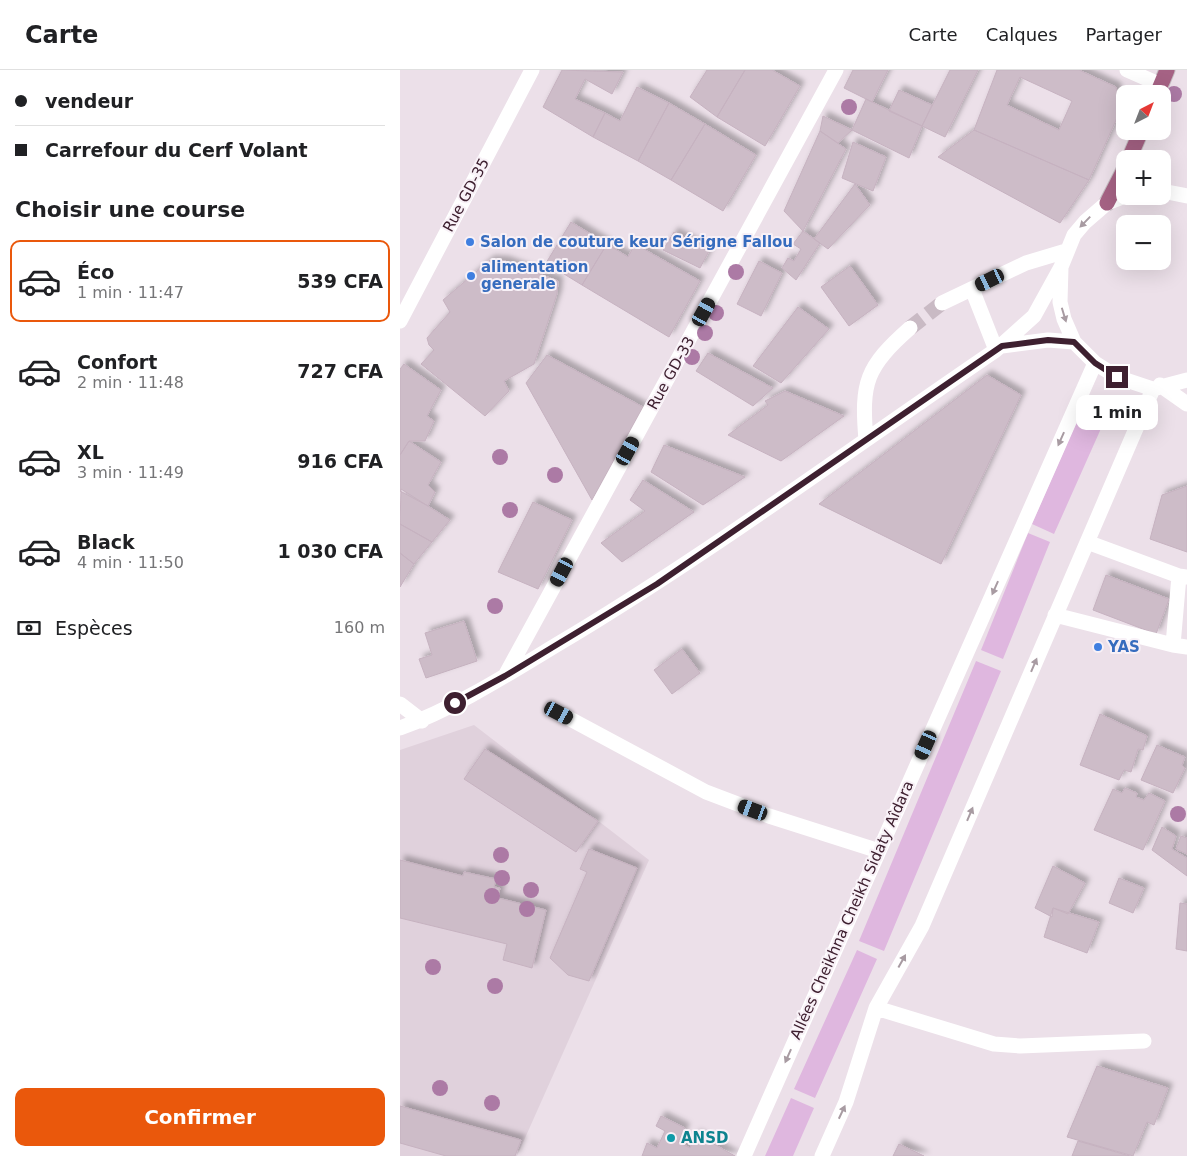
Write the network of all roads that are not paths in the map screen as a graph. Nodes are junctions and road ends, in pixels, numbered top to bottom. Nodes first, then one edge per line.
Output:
1 (532, 70) edge
2 (836, 70) edge
3 (1127, 70) edge
4 (1167, 70) edge
5 (1152, 85) edge
6 (1161, 85) edge
7 (1116, 186) edge
8 (1171, 193) edge
9 (1187, 196) edge
10 (1116, 200) edge
11 (1107, 203) junction
12 (1066, 251) junction
13 (1061, 267) junction
14 (972, 289) junction
15 (942, 303) tunnel mouth
16 (400, 321) edge
17 (910, 328) tunnel mouth
18 (1074, 342) junction
19 (999, 348) junction
20 (1095, 363) junction
21 (1187, 380) edge
22 (1157, 387) junction
23 (1187, 404) edge
24 (866, 440) junction
25 (1086, 542) junction
26 (1183, 576) edge
27 (1055, 615) junction
28 (1180, 646) edge
29 (505, 676) junction
30 (400, 704) edge
31 (559, 713) dead end
32 (422, 721) junction
33 (400, 728) edge
34 (879, 851) junction
35 (876, 1008) junction
36 (1144, 1041) dead end
37 (744, 1156) edge
38 (822, 1156) edge

1 - 16 street, Rue GD-35
2 - 29 street, Rue GD-33
3 - 5 street
4 - 6 main road
7 - 11 main road
8 - 9 street
10 - 11 street
11 -> 12 street
12 - 13 street
12 - 14 street
13 -> 18 street
13 - 19 street
14 - 15 street
14 - 19 street
17 - 24 street
18 - 19 street
18 - 20 street
19 - 24 street
20 - 22 street
20 -> 34 street, Allées Cheikhna Cheikh Sidaty Aîdara
21 - 22 street
22 - 23 street
22 - 25 street
24 - 29 street
25 - 26 street
25 - 27 street
26 - 28 street
27 - 28 street
35 -> 27 street
29 - 32 street
30 - 32 street
31 - 34 street
32 - 33 street
34 -> 37 street, Allées Cheikhna Cheikh Sidaty Aîdara
35 - 36 street
38 -> 35 street

